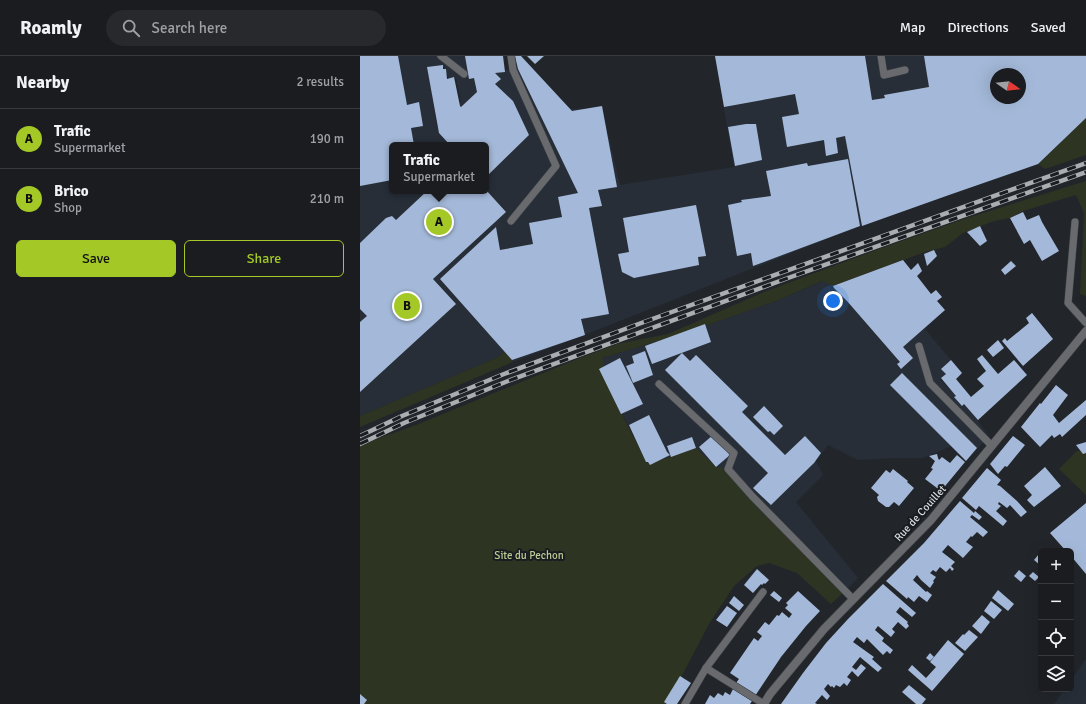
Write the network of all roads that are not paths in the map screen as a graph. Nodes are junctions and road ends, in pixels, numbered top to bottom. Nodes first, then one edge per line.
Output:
1 (441, 56) edge
2 (511, 56) edge
3 (882, 56) edge
4 (905, 70) dead end
5 (464, 74) dead end
6 (511, 221) dead end
7 (1075, 222) dead end
8 (1086, 323) edge
9 (1086, 331) edge
10 (920, 346) dead end
11 (659, 384) dead end
12 (992, 446) junction
13 (763, 592) dead end
14 (853, 599) junction
15 (706, 668) junction
16 (685, 704) edge
17 (764, 704) edge

1 - 5 lane
2 - 6 lane
3 - 4 lane
7 - 8 lane
9 - 12 street, Rue de Couillet
10 - 12 lane
11 - 14 lane
12 - 14 street, Rue de Couillet
13 - 15 lane
14 - 17 street, Rue de Couillet
15 - 16 lane
15 - 17 lane

